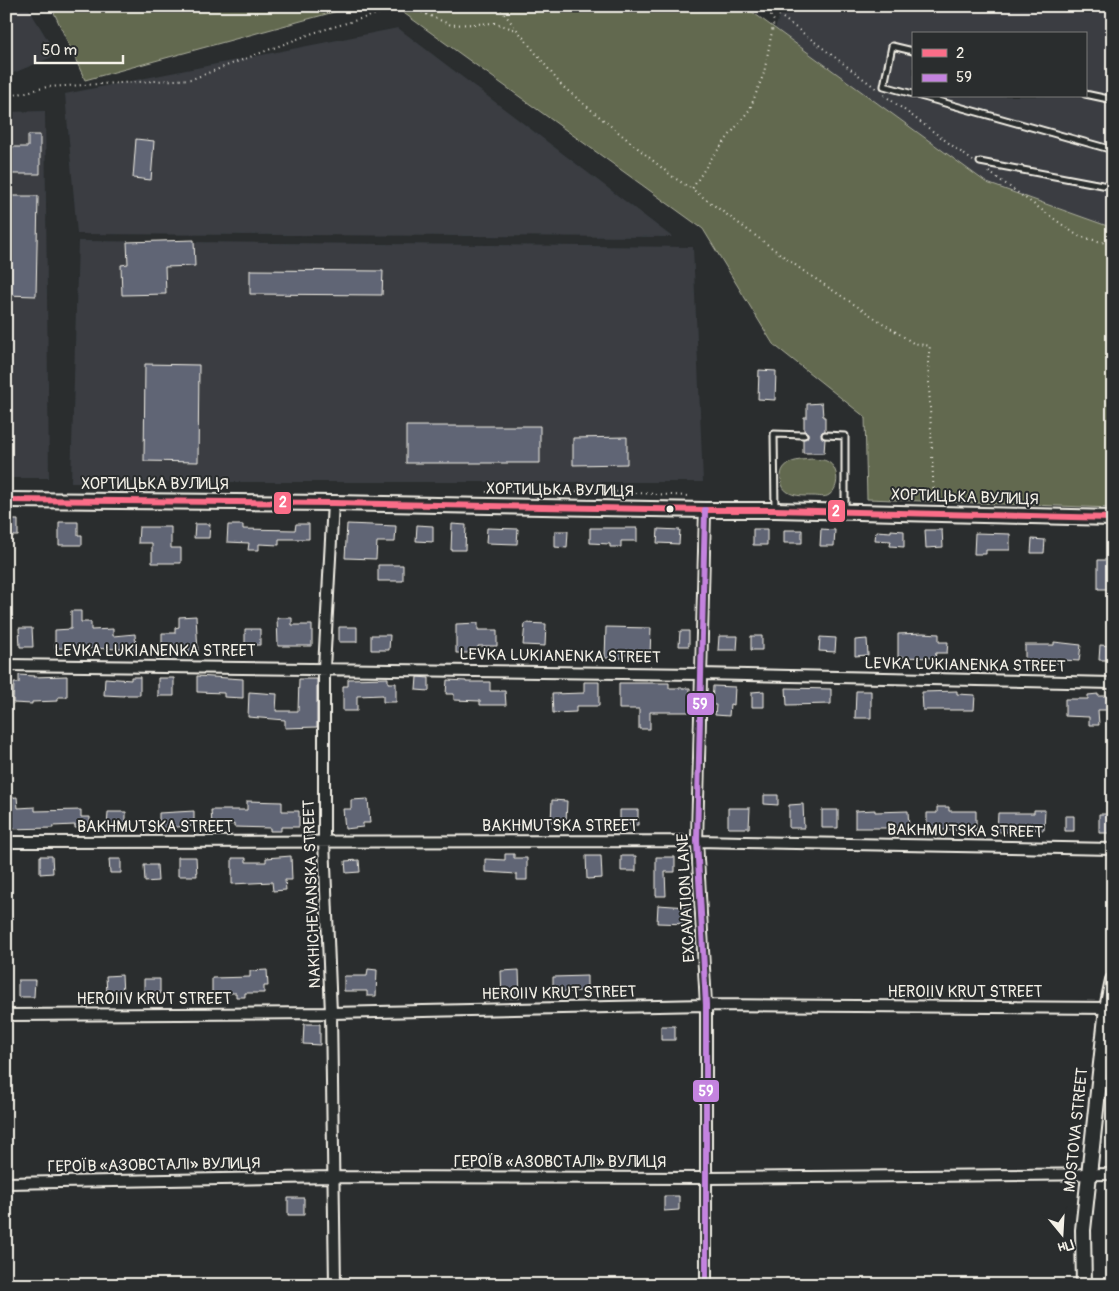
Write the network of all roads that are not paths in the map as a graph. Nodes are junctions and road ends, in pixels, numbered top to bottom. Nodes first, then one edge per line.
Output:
1 (912, 51) edge
2 (912, 94) edge
3 (1086, 94) edge
4 (927, 98) edge
5 (1113, 100) edge
6 (1113, 150) edge
7 (979, 163) road end
8 (1113, 187) edge
9 (804, 434) dead end
10 (825, 434) dead end
11 (6, 500) edge
12 (333, 503) junction
13 (705, 510) junction
14 (775, 510) junction
15 (845, 511) junction
16 (1113, 518) edge
17 (6, 665) edge
18 (324, 668) junction
19 (700, 674) junction
20 (1113, 683) edge
21 (324, 841) junction
22 (697, 841) junction
23 (6, 842) edge
24 (1113, 849) edge
25 (1113, 980) edge
26 (706, 1005) junction
27 (1110, 1008) edge
28 (331, 1013) junction
29 (6, 1016) edge
30 (1113, 1174) edge
31 (1089, 1175) junction
32 (333, 1177) junction
33 (707, 1178) junction
34 (6, 1183) edge
35 (335, 1285) edge
36 (706, 1285) edge
37 (1084, 1285) edge

1 - 2 lane
3 - 5 lane
4 - 6 lane
7 - 8 lane
9 - 14 lane
10 - 15 lane
11 - 12 street, ХОРТИЦЬКА ВУЛИЦЯ
12 - 13 street, ХОРТИЦЬКА ВУЛИЦЯ
12 - 18 street, NAKHICHEVANSKA STREET
13 - 14 street, ХОРТИЦЬКА ВУЛИЦЯ
13 - 19 street, EXCAVATION LANE
14 - 15 street, ХОРТИЦЬКА ВУЛИЦЯ
15 - 16 street, ХОРТИЦЬКА ВУЛИЦЯ
17 - 18 street, LEVKA LUKIANENKA STREET
18 - 19 street, LEVKA LUKIANENKA STREET
18 - 21 street, NAKHICHEVANSKA STREET
19 - 20 street, LEVKA LUKIANENKA STREET
19 - 22 street, EXCAVATION LANE
21 - 22 street, BAKHMUTSKA STREET
21 - 23 street, BAKHMUTSKA STREET
21 - 28 street, NAKHICHEVANSKA STREET
22 - 24 street, BAKHMUTSKA STREET
22 - 26 street, EXCAVATION LANE
25 - 27 street, MOSTOVA STREET
26 - 27 street, HEROIIV KRUT STREET
26 - 28 street, HEROIIV KRUT STREET
26 - 33 street, EXCAVATION LANE
27 - 31 street, MOSTOVA STREET
28 - 29 street, HEROIIV KRUT STREET
28 - 32 street, NAKHICHEVANSKA STREET
30 - 31 street, ГЕРОЇВ «АЗОВСТАЛІ» ВУЛИЦЯ
31 - 33 street, ГЕРОЇВ «АЗОВСТАЛІ» ВУЛИЦЯ
31 - 37 street, MOSTOVA STREET
32 - 33 street, ГЕРОЇВ «АЗОВСТАЛІ» ВУЛИЦЯ
32 - 34 street, ГЕРОЇВ «АЗОВСТАЛІ» ВУЛИЦЯ
32 - 35 street, NAKHICHEVANSKA STREET
33 - 36 street, EXCAVATION LANE

